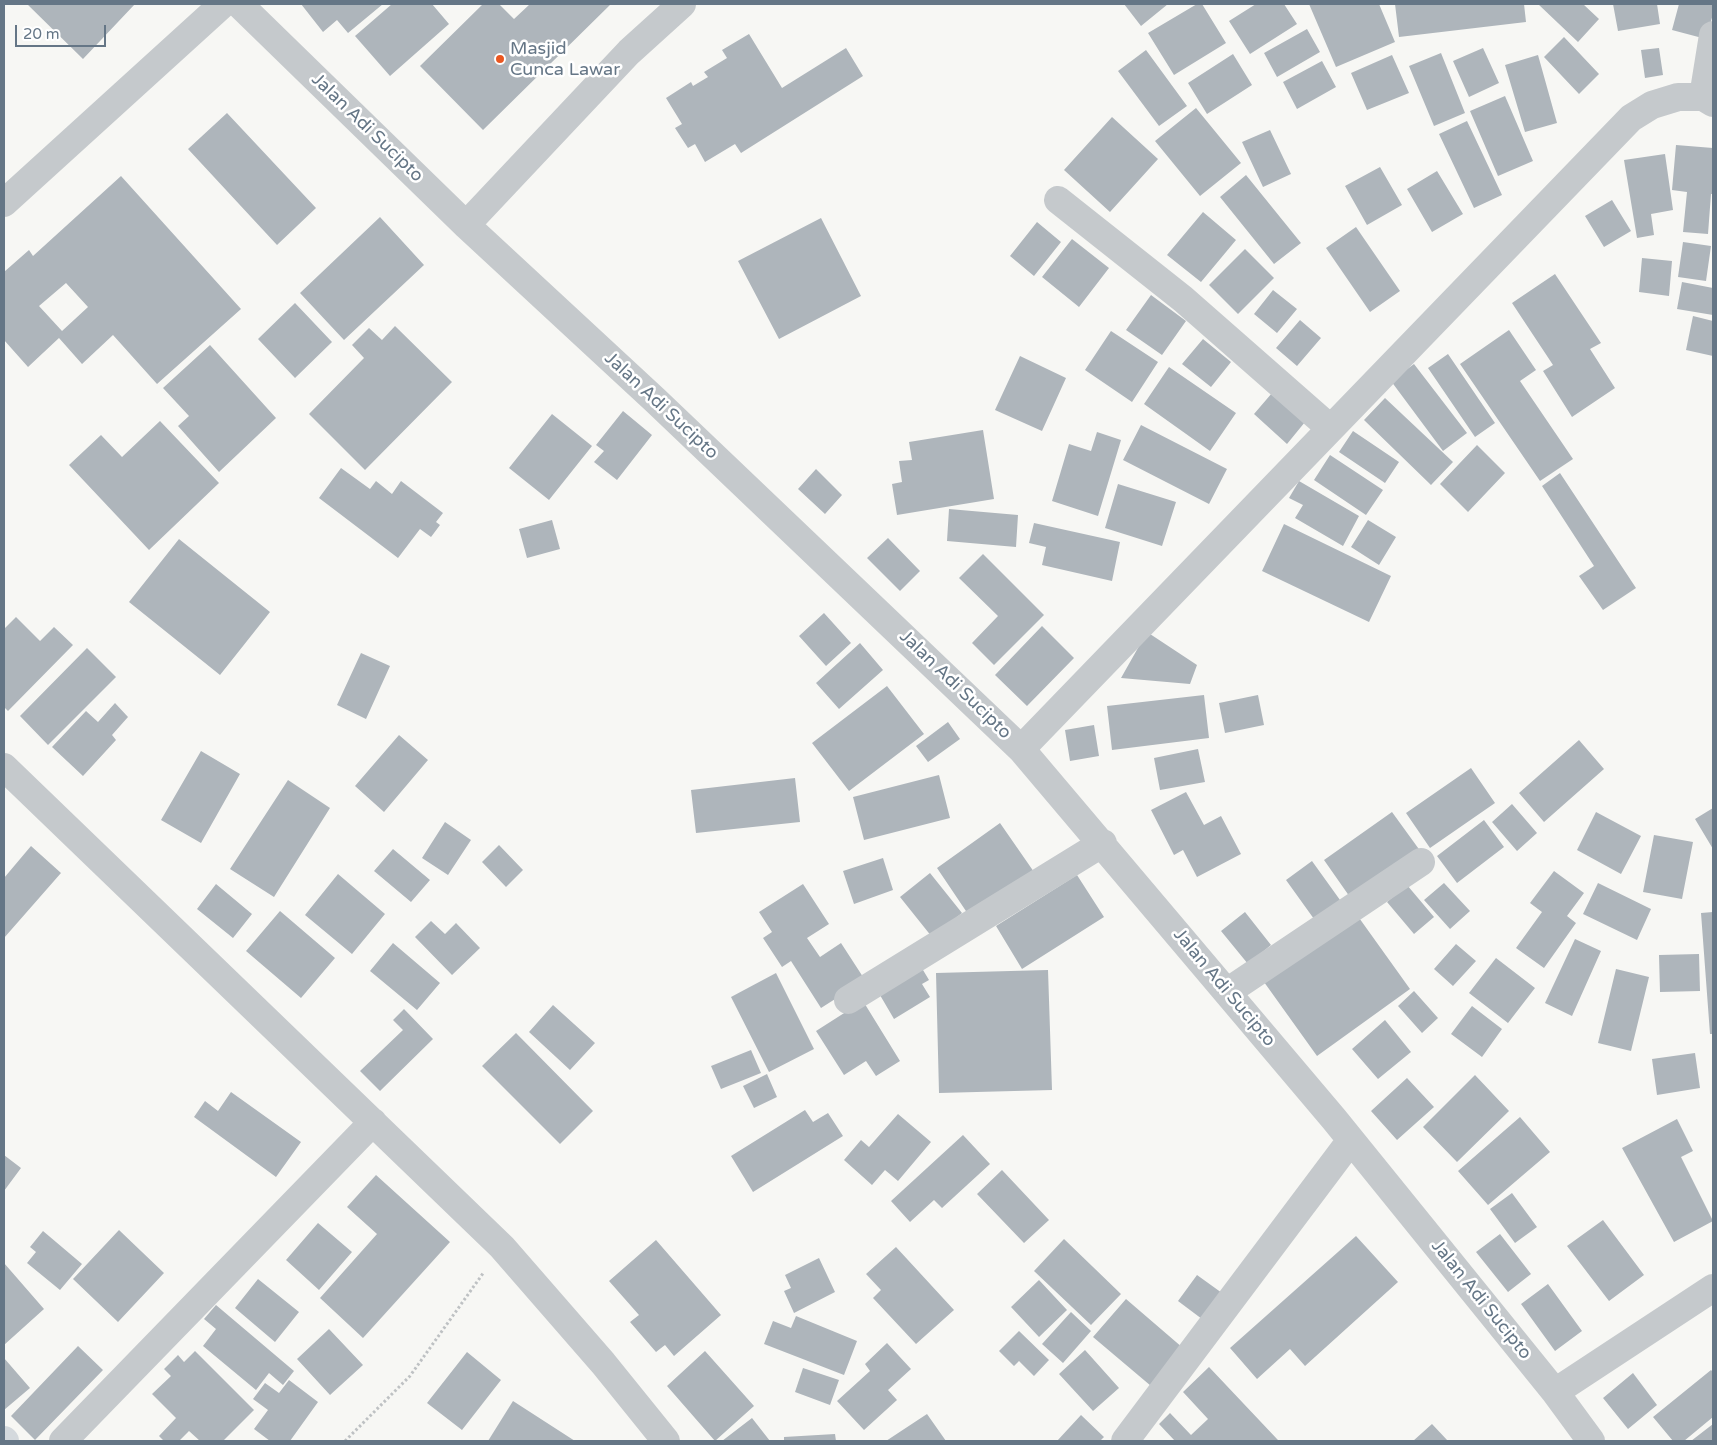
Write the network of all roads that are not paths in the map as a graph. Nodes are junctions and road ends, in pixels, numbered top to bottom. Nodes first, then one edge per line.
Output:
1 (223, 4) edge
2 (239, 4) edge
3 (682, 4) edge
4 (1713, 35) edge
5 (1708, 100) edge
6 (1058, 200) dead end
7 (4, 203) edge
8 (466, 225) junction
9 (1330, 428) junction
10 (1021, 749) junction
11 (4, 767) edge
12 (1103, 843) junction
13 (1421, 862) dead end
14 (1227, 992) junction
15 (848, 1000) dead end
16 (373, 1122) junction
17 (1351, 1140) junction
18 (1713, 1288) edge
19 (1555, 1392) junction
20 (63, 1441) edge
21 (666, 1441) edge
22 (1124, 1441) edge
23 (1591, 1441) edge

1 - 7 street
2 - 8 street, Jalan Adi Sucipto
3 - 8 street
4 - 5 street
5 - 9 street
6 - 9 street
8 - 10 street, Jalan Adi Sucipto
9 - 10 street
10 - 12 street, Jalan Adi Sucipto
11 - 16 street
12 - 14 street, Jalan Adi Sucipto
12 - 15 street
13 - 14 street
14 - 17 street, Jalan Adi Sucipto
16 - 20 street
16 - 21 street
17 - 19 street, Jalan Adi Sucipto
17 - 22 street
18 - 19 street
19 - 23 street, Jalan Adi Sucipto

